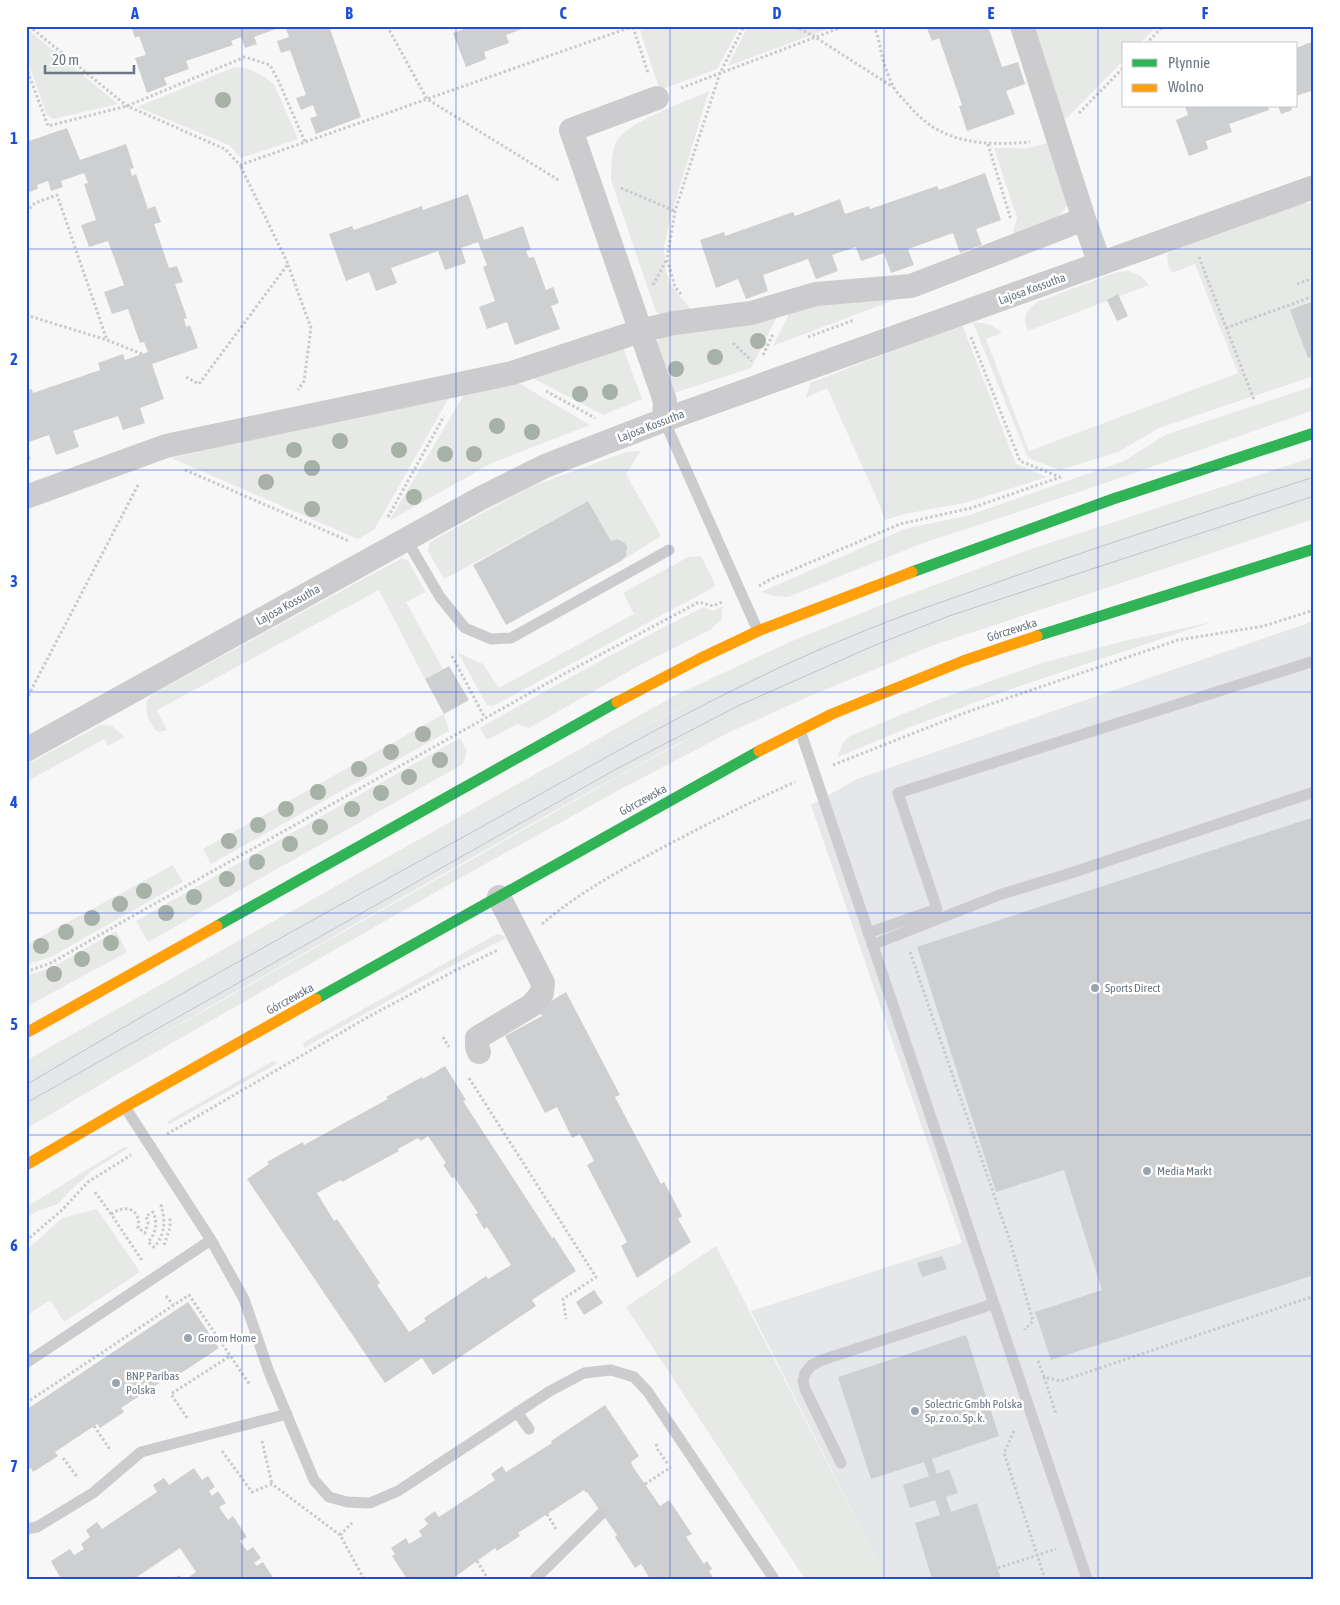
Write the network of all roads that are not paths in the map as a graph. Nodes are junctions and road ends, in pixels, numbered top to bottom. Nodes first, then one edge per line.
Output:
1 (1022, 26) edge
2 (657, 98) road end
3 (1314, 187) edge
4 (1084, 219) junction
5 (1100, 264) junction
6 (640, 330) junction
7 (664, 420) junction
8 (1314, 432) edge
9 (26, 498) edge
10 (406, 539) junction
11 (1314, 549) edge
12 (669, 550) dead end
13 (758, 631) junction
14 (1314, 661) edge
15 (800, 730) junction
16 (26, 750) edge
17 (1314, 792) edge
18 (499, 897) junction
19 (868, 933) junction
20 (872, 946) junction
21 (26, 1032) edge
22 (479, 1052) dead end
23 (125, 1107) junction
24 (26, 1165) edge
25 (211, 1240) junction
26 (994, 1304) junction
27 (26, 1363) edge
28 (517, 1412) junction
29 (287, 1414) junction
30 (529, 1429) dead end
31 (841, 1463) dead end
32 (602, 1513) dead end
33 (26, 1528) edge
34 (535, 1579) edge
35 (774, 1579) edge
36 (1087, 1579) edge

1 - 4 street
2 - 6 street
3 - 5 street, Lajosa Kossutha
4 - 5 street
4 - 6 street
5 - 7 street, Lajosa Kossutha
6 - 7 street
6 - 9 street
7 - 10 street, Lajosa Kossutha
7 - 13 lane
8 - 13 main road
10 - 12 lane
10 - 16 street, Lajosa Kossutha
11 - 15 main road, Górczewska
13 - 21 main road
14 - 19 lane
15 - 18 main road, Górczewska
15 - 19 lane
17 - 20 lane
18 - 22 street
18 - 23 main road, Górczewska
19 - 20 lane
20 - 26 lane
23 - 24 main road, Górczewska
23 - 25 lane
25 - 27 lane
25 - 29 lane
26 - 31 lane
26 - 36 lane
28 - 29 lane
28 - 30 lane
28 - 35 lane
29 - 33 lane
32 - 34 lane

